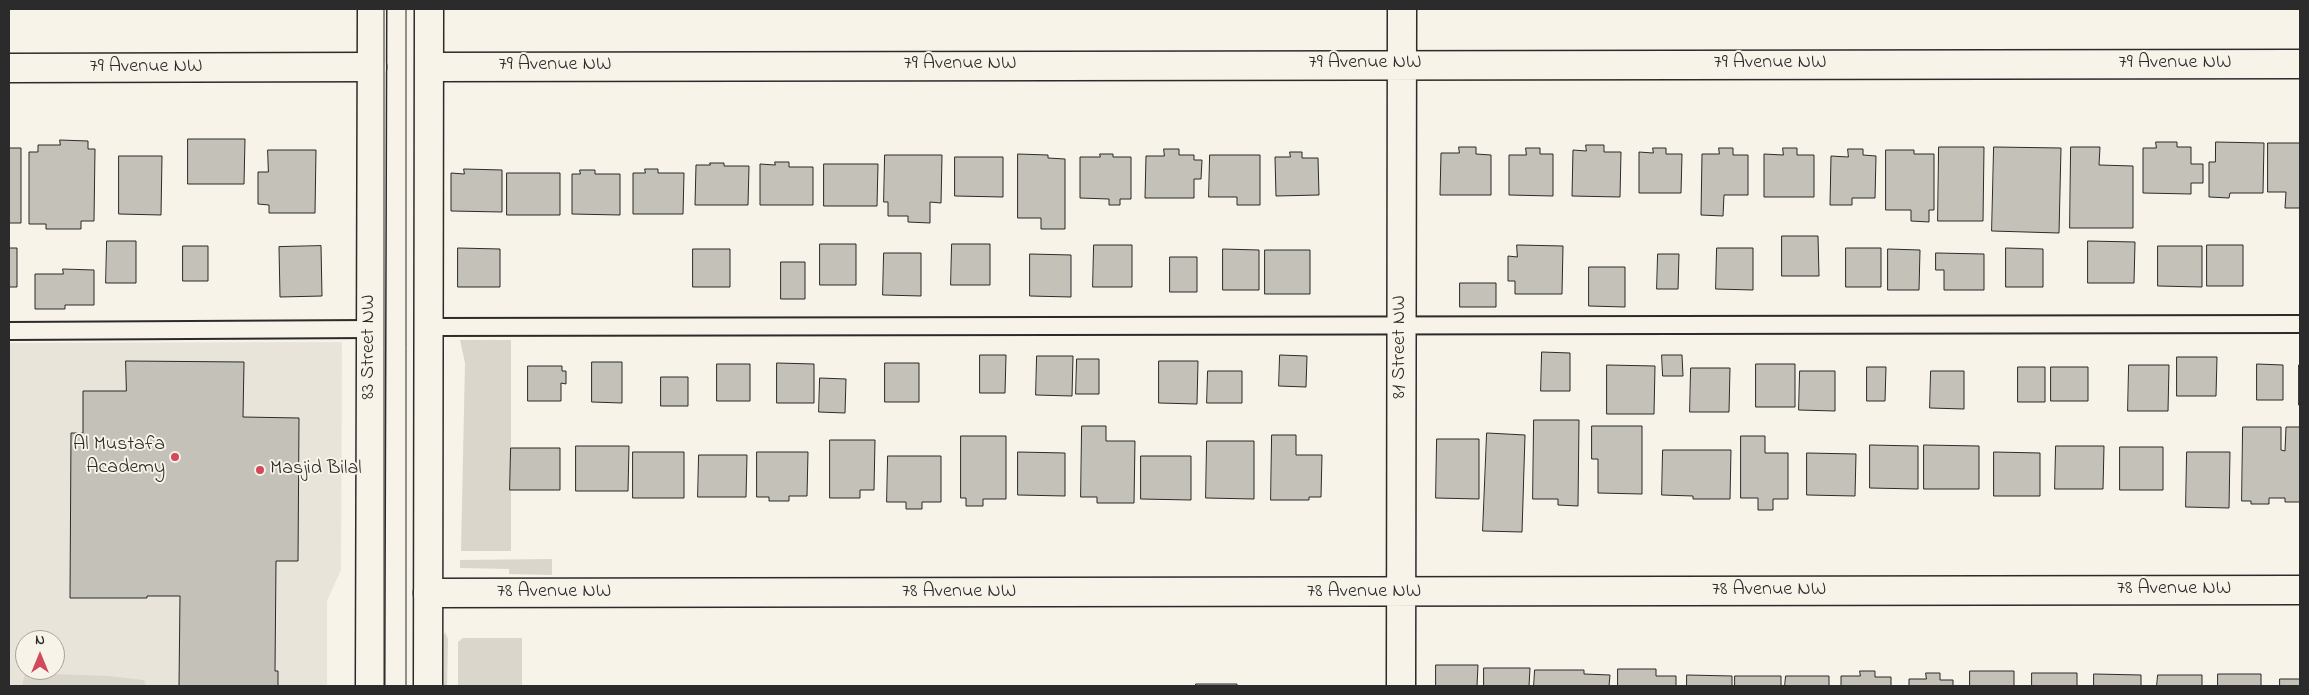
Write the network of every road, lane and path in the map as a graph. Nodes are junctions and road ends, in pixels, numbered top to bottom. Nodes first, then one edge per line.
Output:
1 (372, 9) edge
2 (429, 9) edge
3 (1402, 9) edge
4 (1402, 64) junction
5 (2300, 64) edge
6 (372, 67) junction
7 (430, 67) junction
8 (9, 68) edge
9 (2300, 324) edge
10 (1401, 325) junction
11 (428, 328) junction
12 (370, 329) junction
13 (9, 331) edge
14 (2300, 590) edge
15 (428, 593) junction
16 (1400, 593) junction
17 (370, 686) edge
18 (428, 686) edge
19 (1401, 686) edge

1 - 6 street, 83 Street NW
2 - 7 street
3 - 4 street, 81 Street NW
4 - 5 street, 79 Avenue NW
4 - 7 street, 79 Avenue NW
4 - 10 street, 81 Street NW
6 - 8 street, 79 Avenue NW
6 - 12 street, 83 Street NW
7 - 11 street
9 - 10 lane
10 - 11 lane
10 - 16 street, 81 Street NW
11 - 15 street
12 - 13 lane
12 - 17 street, 83 Street NW
14 - 16 street, 78 Avenue NW
15 - 16 street, 78 Avenue NW
15 - 18 street
16 - 19 street, 81 Street NW

